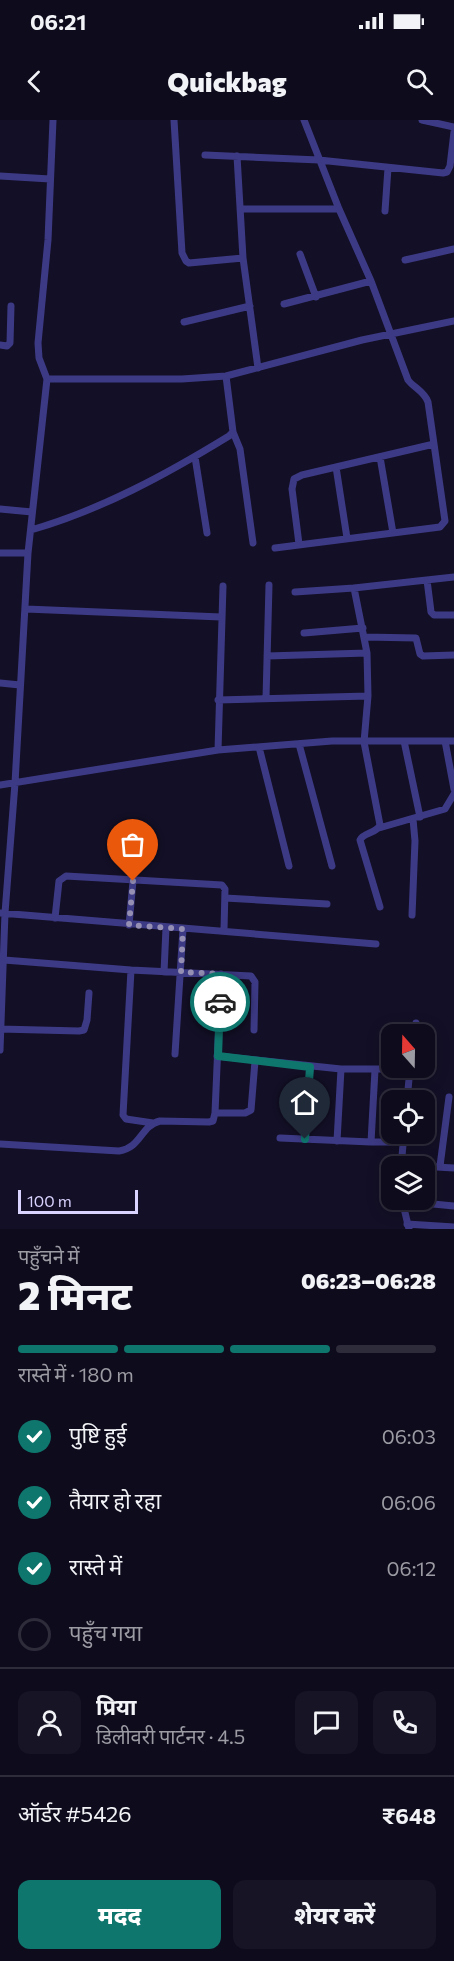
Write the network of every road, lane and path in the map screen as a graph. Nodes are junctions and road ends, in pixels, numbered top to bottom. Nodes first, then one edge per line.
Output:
1 (53, 120) edge
2 (174, 120) edge
3 (304, 120) edge
4 (422, 120) edge
5 (454, 127) edge
6 (454, 132) edge
7 (205, 155) dead end
8 (237, 156) junction
9 (320, 160) junction
10 (388, 168) junction
11 (0, 176) edge
12 (50, 179) junction
13 (241, 209) junction
14 (339, 209) junction
15 (385, 211) dead end
16 (454, 249) edge
17 (300, 254) dead end
18 (243, 258) junction
19 (405, 260) dead end
20 (371, 281) junction
21 (316, 297) junction
22 (284, 304) dead end
23 (11, 306) dead end
24 (250, 306) junction
25 (0, 321) edge
26 (11, 321) junction
27 (454, 321) edge
28 (184, 322) dead end
29 (391, 334) junction
30 (0, 345) edge
31 (258, 368) junction
32 (226, 376) junction
33 (47, 379) junction
34 (233, 432) junction
35 (434, 444) junction
36 (195, 456) junction
37 (380, 457) junction
38 (336, 467) junction
39 (0, 509) edge
40 (32, 512) junction
41 (31, 530) junction
42 (207, 533) dead end
43 (393, 533) junction
44 (347, 538) junction
45 (253, 543) dead end
46 (299, 544) junction
47 (275, 548) dead end
48 (0, 553) edge
49 (28, 553) junction
50 (454, 577) edge
51 (427, 580) junction
52 (269, 585) dead end
53 (223, 586) dead end
54 (354, 588) junction
55 (295, 592) dead end
56 (26, 609) junction
57 (454, 615) edge
58 (221, 617) junction
59 (363, 628) junction
60 (304, 633) dead end
61 (365, 637) junction
62 (367, 653) junction
63 (454, 655) edge
64 (267, 656) junction
65 (0, 683) edge
66 (20, 685) junction
67 (368, 696) junction
68 (266, 698) junction
69 (218, 700) junction
70 (404, 741) junction
71 (446, 741) junction
72 (454, 741) edge
73 (364, 742) junction
74 (299, 744) junction
75 (259, 747) junction
76 (218, 750) junction
77 (15, 783) junction
78 (0, 785) edge
79 (454, 792) edge
80 (417, 818) junction
81 (379, 828) junction
82 (289, 866) dead end
83 (332, 866) dead end
84 (133, 881) junction
85 (225, 898) junction
86 (327, 904) dead end
87 (380, 907) dead end
88 (3, 913) edge
89 (412, 915) dead end
90 (55, 918) junction
91 (129, 925) junction
92 (166, 928) junction
93 (183, 929) junction
94 (224, 930) junction
95 (376, 944) dead end
96 (4, 960) junction
97 (131, 970) junction
98 (164, 972) junction
99 (181, 972) junction
100 (221, 974) junction
101 (89, 993) dead end
102 (0, 1029) edge
103 (254, 1030) dead end
104 (0, 1050) edge
105 (175, 1054) dead end
106 (218, 1056) junction
107 (255, 1061) junction
108 (310, 1067) junction
109 (341, 1069) junction
110 (375, 1070) junction
111 (381, 1070) edge
112 (449, 1097) dead end
113 (215, 1113) junction
114 (153, 1123) junction
115 (280, 1138) dead end
116 (305, 1139) junction
117 (337, 1141) junction
118 (381, 1141) edge
119 (371, 1143) junction
120 (0, 1144) edge
121 (435, 1166) edge
122 (440, 1166) junction
123 (454, 1168) edge
124 (435, 1204) edge
125 (454, 1206) edge
126 (404, 1210) edge
127 (408, 1226) edge
128 (454, 1227) edge

1 - 12 street
2 - 18 street
3 - 9 street
4 - 5 street
6 - 10 street
7 - 8 street
8 - 9 street
8 - 13 street
9 - 10 street
9 - 14 street
10 - 15 street
11 - 12 street
12 - 33 street
13 - 14 street
13 - 18 street
14 - 20 street
16 - 19 street
17 - 21 street
18 - 24 street
20 - 21 street
20 - 29 street
21 - 22 street
23 - 26 street
24 - 28 street
24 - 31 street
25 - 26 street
26 - 30 street
27 - 29 street
29 - 31 street
29 - 35 street
31 - 32 street
32 - 33 street
32 - 34 street
33 - 40 street
34 - 36 street
34 - 45 street
35 - 37 street
35 - 43 street
36 - 41 street
36 - 42 street
37 - 38 street
37 - 43 street
38 - 44 street
38 - 46 street
39 - 40 street
40 - 41 street
41 - 49 street
43 - 44 street
44 - 46 street
46 - 47 street
48 - 49 street
49 - 56 street
50 - 51 street
51 - 54 street
51 - 57 street
52 - 64 street
53 - 58 street
54 - 55 street
54 - 59 street
56 - 58 street
56 - 66 street
58 - 69 street
59 - 60 street
59 - 61 street
61 - 62 street
61 - 63 street
62 - 64 street
62 - 67 street
64 - 68 street
65 - 66 street
66 - 77 street
67 - 68 street
67 - 73 street
68 - 69 street
69 - 76 street
70 - 71 street
70 - 73 street
70 - 80 street
71 - 72 street
71 - 79 street
73 - 74 street
73 - 81 street
74 - 75 street
74 - 83 street
75 - 76 street
75 - 82 street
76 - 77 street
77 - 78 street
77 - 88 street
79 - 80 street
80 - 81 street
80 - 89 street
81 - 87 street
84 - 85 street
84 - 90 street
84 - 91 street
85 - 86 street
85 - 94 street
88 - 90 street
88 - 96 street
90 - 91 street
91 - 92 street
92 - 93 street
92 - 98 street
93 - 94 street
93 - 99 street
94 - 95 street
96 - 97 street
96 - 102 street
97 - 98 street
97 - 114 street
98 - 99 street
99 - 100 street
99 - 105 street
100 - 103 street
100 - 106 street
101 - 102 street
102 - 104 street
106 - 107 street
106 - 113 street
107 - 108 street
107 - 113 street
108 - 109 street
108 - 116 street
109 - 110 street
109 - 117 street
110 - 111 street
110 - 119 street
112 - 122 street
113 - 114 street
114 - 120 street
115 - 116 street
116 - 117 street
117 - 119 street
118 - 119 street
121 - 122 street
122 - 123 street
124 - 125 street
126 - 127 street
127 - 128 street

